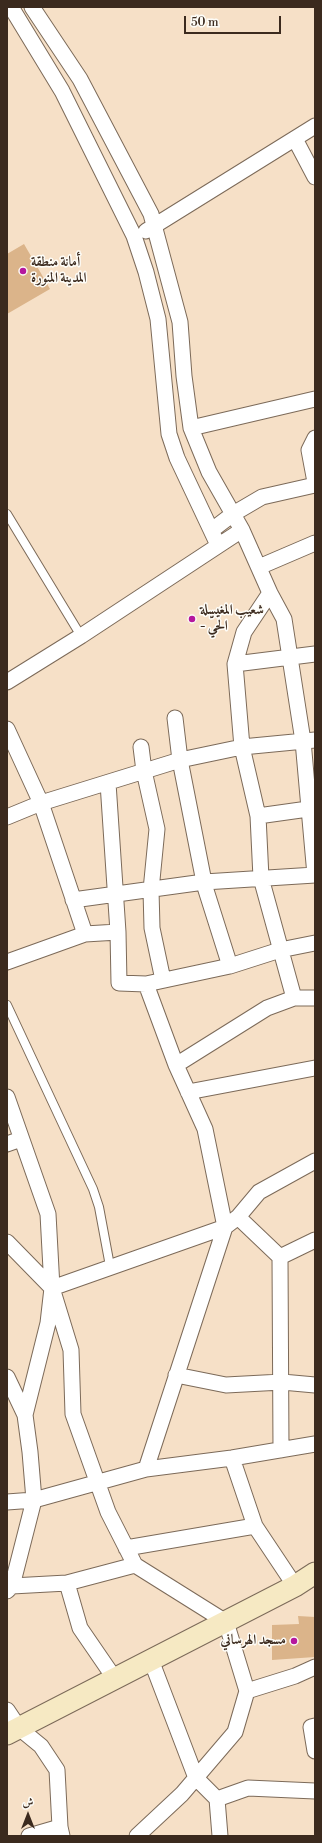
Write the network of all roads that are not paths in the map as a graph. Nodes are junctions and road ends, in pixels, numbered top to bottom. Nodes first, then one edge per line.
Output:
1 (11, 7) edge
2 (32, 7) edge
3 (80, 79) junction
4 (62, 91) junction
5 (315, 126) edge
6 (295, 138) junction
7 (315, 177) edge
8 (154, 227) junction
9 (134, 236) junction
10 (315, 399) edge
11 (191, 428) junction
12 (315, 438) edge
13 (315, 484) edge
14 (7, 514) edge
15 (233, 514) junction
16 (212, 530) junction
17 (242, 530) junction
18 (315, 543) edge
19 (218, 546) junction
20 (258, 567) junction
21 (270, 593) junction
22 (81, 636) junction
23 (315, 654) edge
24 (290, 656) junction
25 (235, 664) junction
26 (7, 682) edge
27 (175, 718) dead end
28 (7, 729) edge
29 (309, 741) edge
30 (141, 747) dead end
31 (242, 747) junction
32 (180, 760) junction
33 (144, 771) junction
34 (108, 783) junction
35 (41, 804) junction
36 (312, 808) edge
37 (258, 816) junction
38 (7, 817) edge
39 (315, 875) edge
40 (261, 878) junction
41 (204, 882) junction
42 (151, 890) junction
43 (116, 893) junction
44 (73, 900) junction
45 (118, 932) junction
46 (85, 934) junction
47 (315, 942) edge
48 (280, 950) junction
49 (8, 960) edge
50 (230, 966) junction
51 (164, 980) junction
52 (146, 984) junction
53 (294, 998) junction
54 (315, 998) edge
55 (7, 1005) edge
56 (176, 1065) junction
57 (315, 1068) edge
58 (188, 1092) junction
59 (7, 1097) edge
60 (14, 1142) edge
61 (315, 1161) edge
62 (238, 1217) junction
63 (225, 1227) junction
64 (315, 1240) edge
65 (7, 1242) edge
66 (280, 1257) junction
67 (110, 1266) junction
68 (52, 1288) junction
69 (176, 1375) junction
70 (7, 1377) edge
71 (282, 1382) junction
72 (315, 1385) edge
73 (25, 1415) junction
74 (315, 1444) edge
75 (281, 1450) junction
76 (232, 1458) junction
77 (146, 1470) junction
78 (97, 1482) junction
79 (34, 1500) junction
80 (7, 1502) edge
81 (255, 1526) junction
82 (126, 1548) junction
83 (135, 1565) junction
84 (315, 1573) edge
85 (67, 1583) junction
86 (295, 1586) junction
87 (10, 1589) edge
88 (226, 1622) junction
89 (151, 1660) junction
90 (315, 1667) edge
91 (115, 1678) junction
92 (247, 1691) junction
93 (7, 1710) edge
94 (315, 1726) edge
95 (13, 1731) edge
96 (315, 1751) edge
97 (196, 1778) junction
98 (315, 1791) edge
99 (217, 1799) junction
100 (61, 1832) edge
101 (29, 1836) edge
102 (137, 1836) edge
103 (220, 1836) edge

1 - 4 street
2 - 3 street
3 - 4 street
3 - 8 street
4 - 9 street
5 - 6 street
6 - 7 street
6 - 8 street
8 - 9 street
8 - 11 street
9 - 16 street
10 - 11 street
11 - 15 street
12 - 13 street
13 - 15 street
14 - 22 lane
15 - 16 street
15 - 17 street
16 - 19 street
17 - 19 street
17 - 20 street
18 - 20 street
19 - 22 street
20 - 21 street
21 - 24 street
21 - 25 street
22 - 26 street
23 - 24 street
24 - 25 street
24 - 29 street
25 - 31 street
27 - 32 street
28 - 35 street
29 - 31 street
29 - 36 street
30 - 33 street
31 - 32 street
31 - 37 street
32 - 33 street
32 - 41 street
33 - 34 street
33 - 42 street
34 - 35 street
34 - 43 street
35 - 38 street
35 - 44 street
36 - 37 street
36 - 39 street
37 - 40 street
39 - 40 street
40 - 41 street
40 - 48 street
41 - 42 street
41 - 50 street
42 - 43 street
42 - 51 street
43 - 44 street
43 - 45 street
44 - 46 street
45 - 46 street
45 - 52 street
46 - 49 street
47 - 48 street
48 - 50 street
48 - 53 street
50 - 51 street
51 - 52 street
52 - 56 street
53 - 54 street
53 - 56 street
55 - 67 lane
56 - 58 street
57 - 58 street
58 - 63 street
59 - 60 street
60 - 68 street
61 - 62 street
62 - 63 street
62 - 66 street
63 - 67 street
63 - 69 street
64 - 66 street
65 - 68 street
66 - 71 street
67 - 68 street
68 - 73 street
68 - 78 street
69 - 71 street
69 - 77 street
70 - 73 street
71 - 72 street
71 - 75 street
73 - 79 street
74 - 75 street
75 - 76 street
76 - 77 street
76 - 81 street
77 - 78 street
78 - 79 street
78 - 82 street
79 - 80 street
79 - 87 street
81 - 82 street
81 - 86 street
82 - 83 street
83 - 85 street
83 - 88 street
84 - 86 main road
85 - 87 street
85 - 91 street
86 - 88 main road
88 - 89 main road
88 - 92 street
89 - 91 main road
89 - 97 street
90 - 92 street
91 - 95 main road
92 - 97 street
93 - 95 street
94 - 96 street
95 - 100 street
97 - 99 street
97 - 102 street
98 - 99 street
99 - 103 street
100 - 101 street

